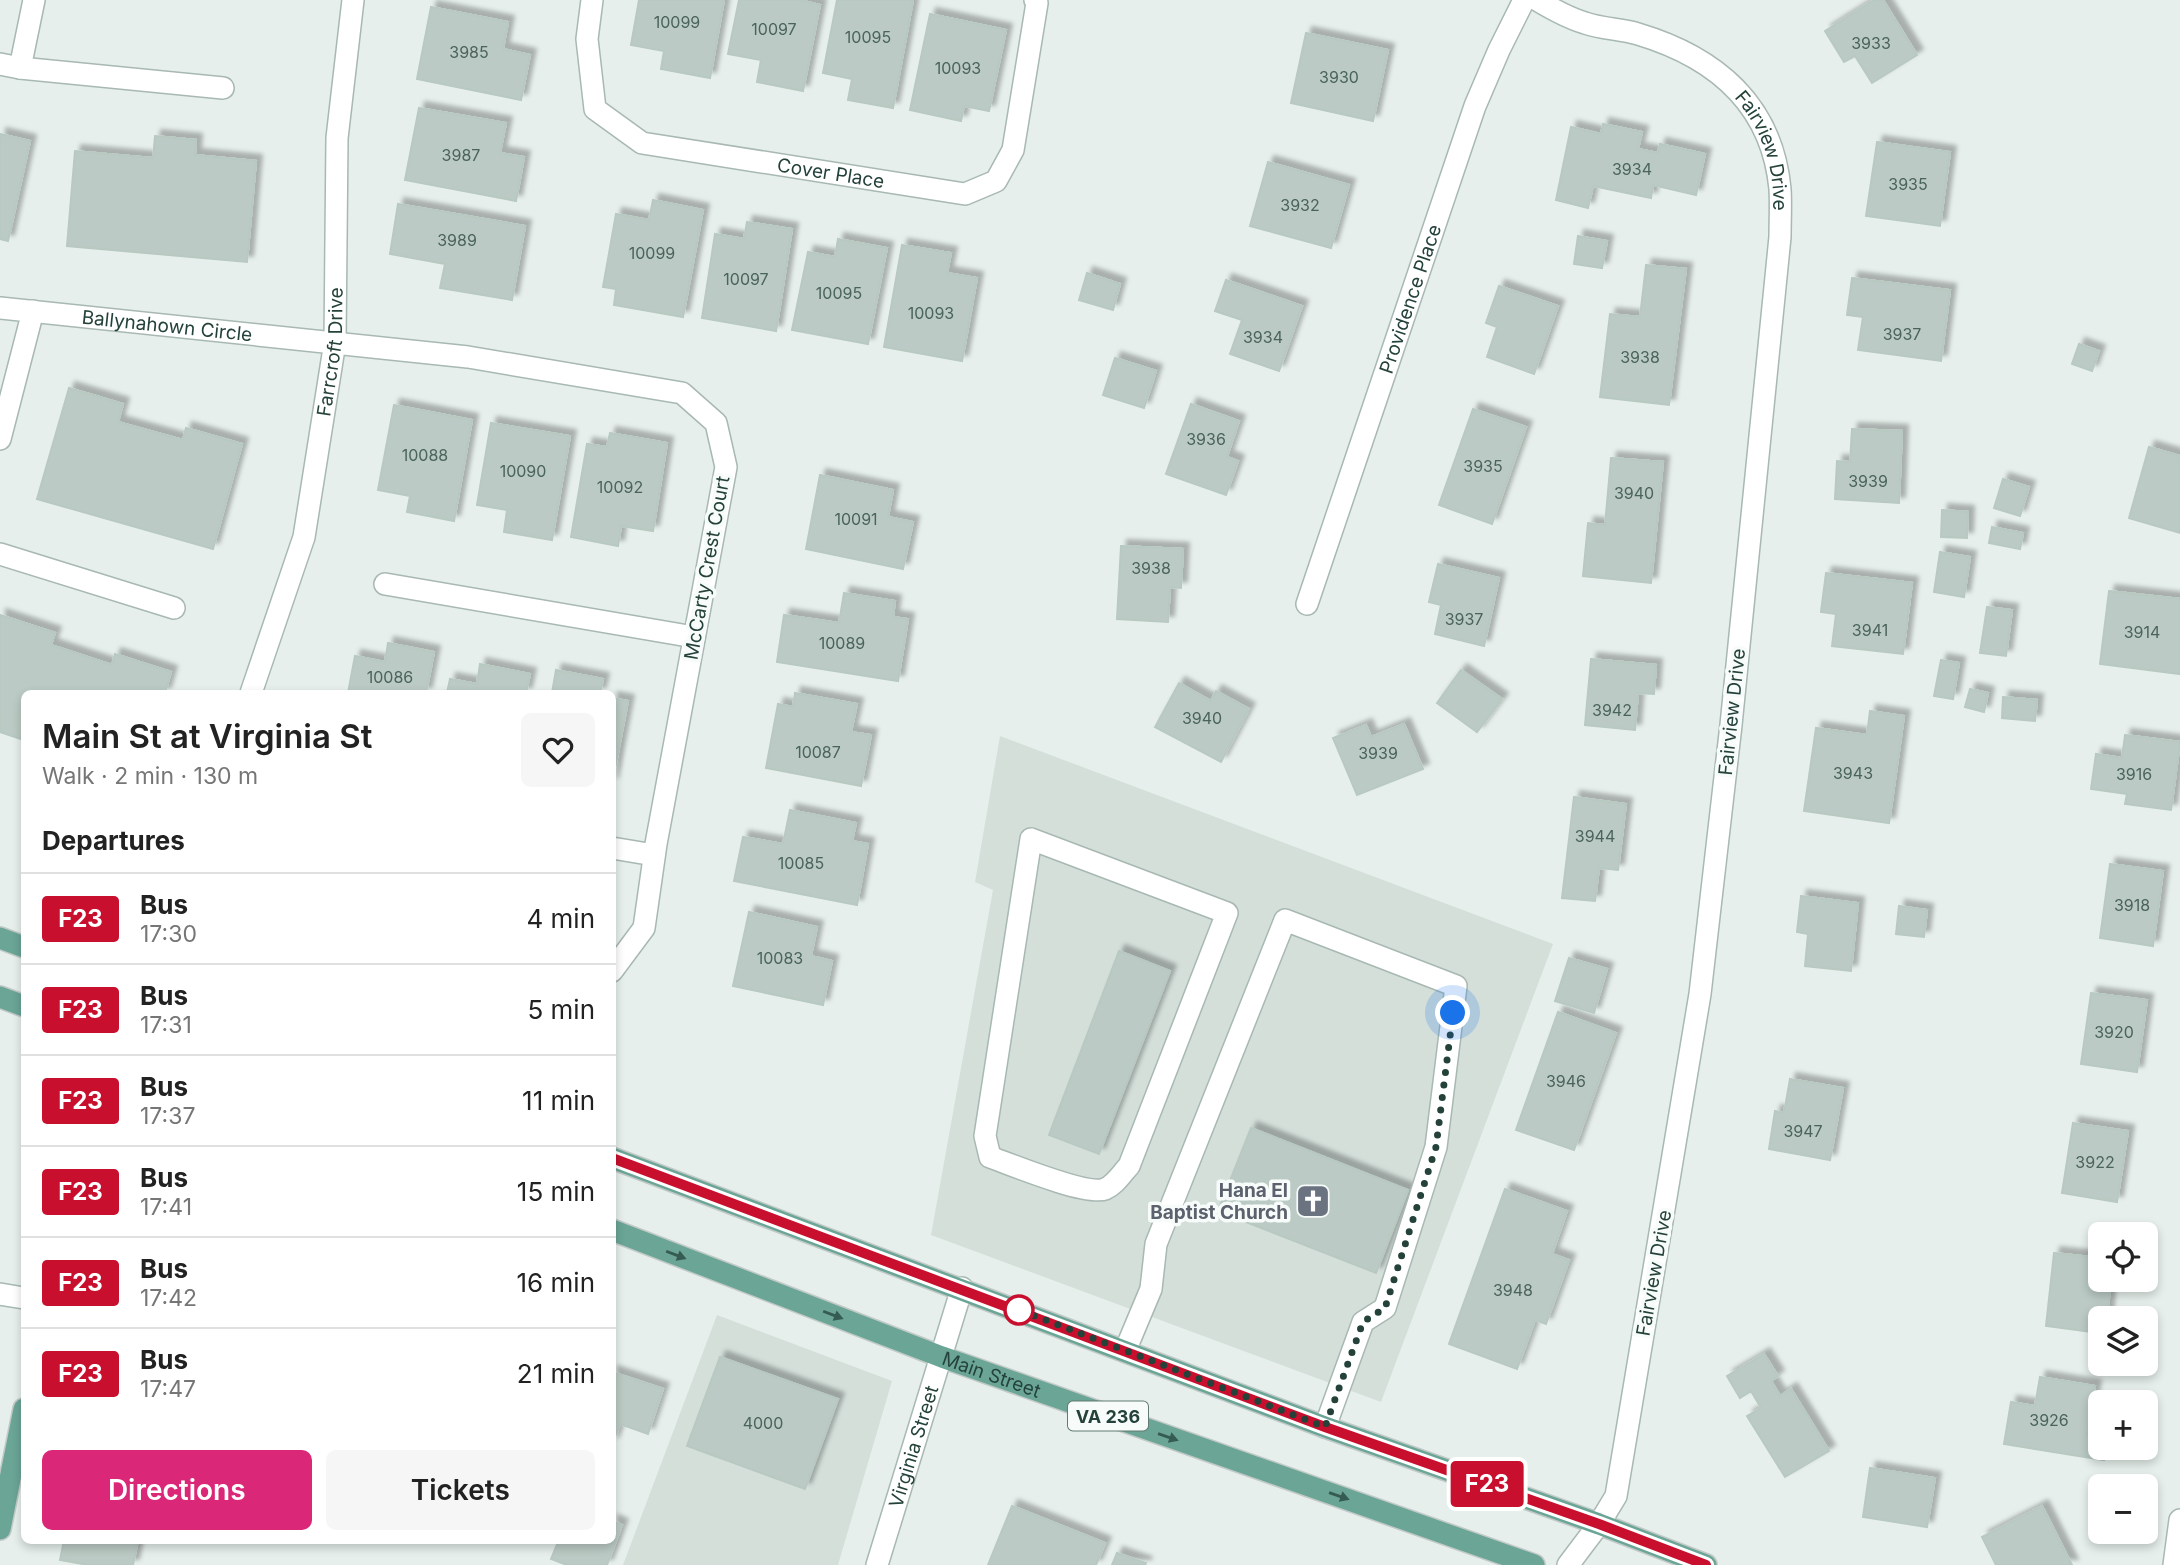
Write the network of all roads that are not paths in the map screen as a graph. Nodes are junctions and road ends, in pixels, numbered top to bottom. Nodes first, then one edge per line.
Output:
1 (34, 0) edge
2 (353, 0) edge
3 (592, 0) edge
4 (1035, 0) edge
5 (1524, 0) edge
6 (1537, 0) edge
7 (10, 66) edge
8 (223, 88) dead end
9 (0, 308) edge
10 (33, 311) junction
11 (335, 342) junction
12 (0, 439) edge
13 (0, 554) edge
14 (385, 584) dead end
15 (1307, 604) dead end
16 (174, 608) dead end
17 (694, 638) junction
18 (252, 690) edge
19 (616, 849) edge
20 (654, 855) junction
21 (616, 966) edge
22 (0, 997) edge
23 (21, 1005) edge
24 (990, 1157) joint
25 (616, 1159) edge
26 (616, 1232) edge
27 (962, 1289) junction
28 (0, 1294) edge
29 (21, 1298) edge
30 (1125, 1351) junction
31 (942, 1357) junction
32 (21, 1424) edge
33 (1325, 1427) junction
34 (2180, 1520) edge
35 (1599, 1524) junction
36 (0, 1529) edge
37 (1574, 1558) edge
38 (877, 1565) edge
39 (1534, 1565) edge
40 (1706, 1565) edge
41 (2174, 1565) edge

1 - 7 street
2 - 11 street, Farrcroft Drive
3 - 4 street, Cover Place
5 - 15 street, Providence Place
6 - 35 street, Fairview Drive
7 - 8 street
9 - 10 street, Ballynahown Circle
10 - 11 street, Ballynahown Circle
10 - 12 street
11 - 17 street, McCarty Crest Court
11 - 18 street, Farrcroft Drive
13 - 16 street
14 - 17 street
17 - 20 street, McCarty Crest Court
19 - 20 street
20 - 21 street, McCarty Crest Court
22 - 23 main road
24 - 24 street
25 - 27 main road
26 -> 31 main road, Main Street / VA 236
27 - 30 main road
27 - 31 street, Virginia Street
28 - 29 street
30 - 33 main road
30 - 33 street
31 - 38 street, Virginia Street
31 -> 39 main road, Main Street / VA 236
32 - 36 main road
33 - 35 main road
34 - 41 street
35 - 37 street, Fairview Drive
35 - 40 main road

